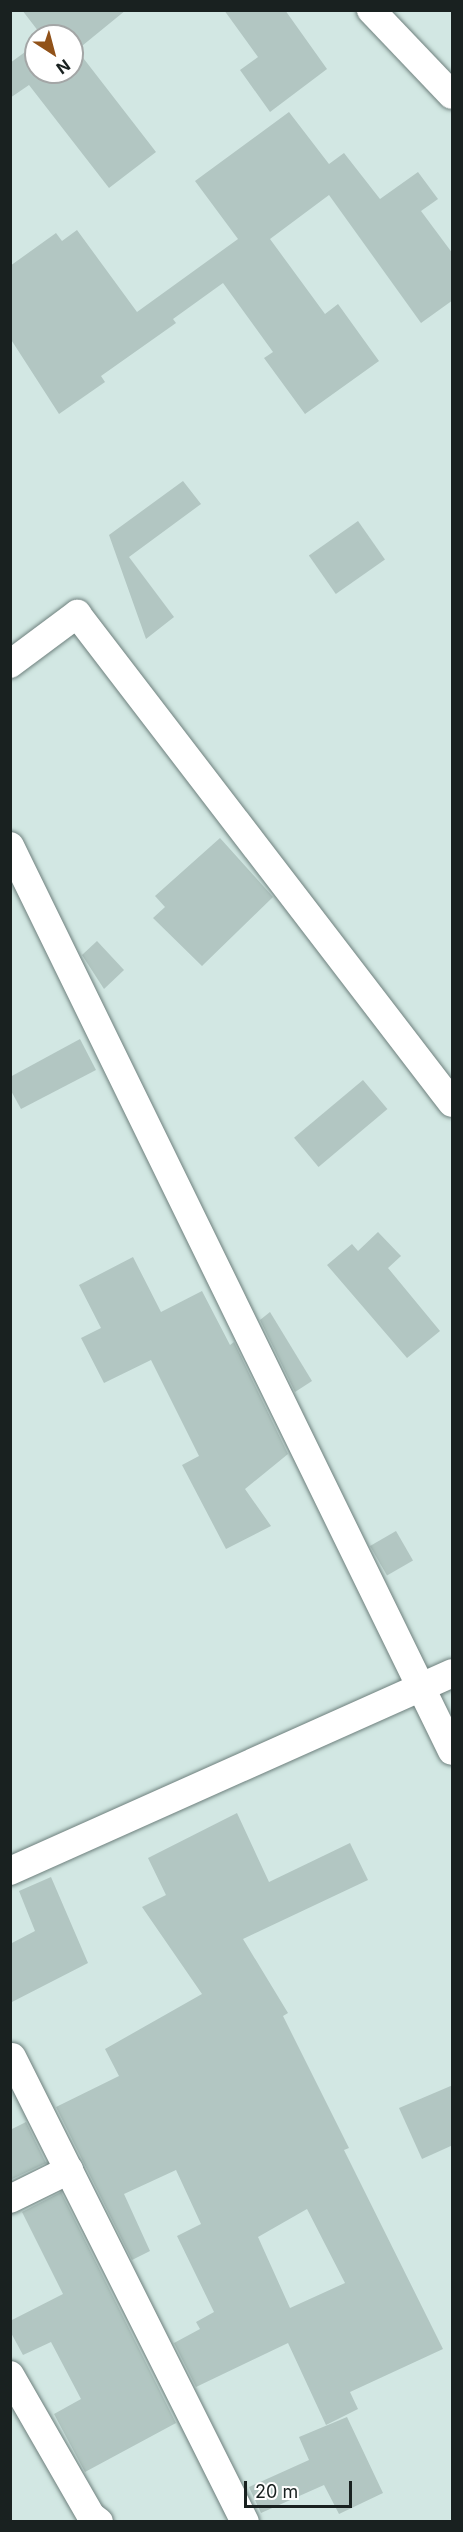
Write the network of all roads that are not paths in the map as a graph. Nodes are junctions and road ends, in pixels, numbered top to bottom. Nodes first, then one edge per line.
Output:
1 (371, 10) edge
2 (453, 95) edge
3 (10, 664) edge
4 (10, 846) edge
5 (453, 1103) edge
6 (453, 1673) edge
7 (420, 1687) junction
8 (453, 1751) edge
9 (10, 1871) edge
10 (12, 2057) edge
11 (69, 2170) junction
12 (10, 2199) edge
13 (10, 2375) edge
14 (238, 2519) edge
15 (99, 2522) edge

1 - 2 street
3 - 5 street
4 - 7 street
6 - 7 street
7 - 8 street
7 - 9 street
10 - 11 street
11 - 12 street
11 - 14 street
13 - 15 street

